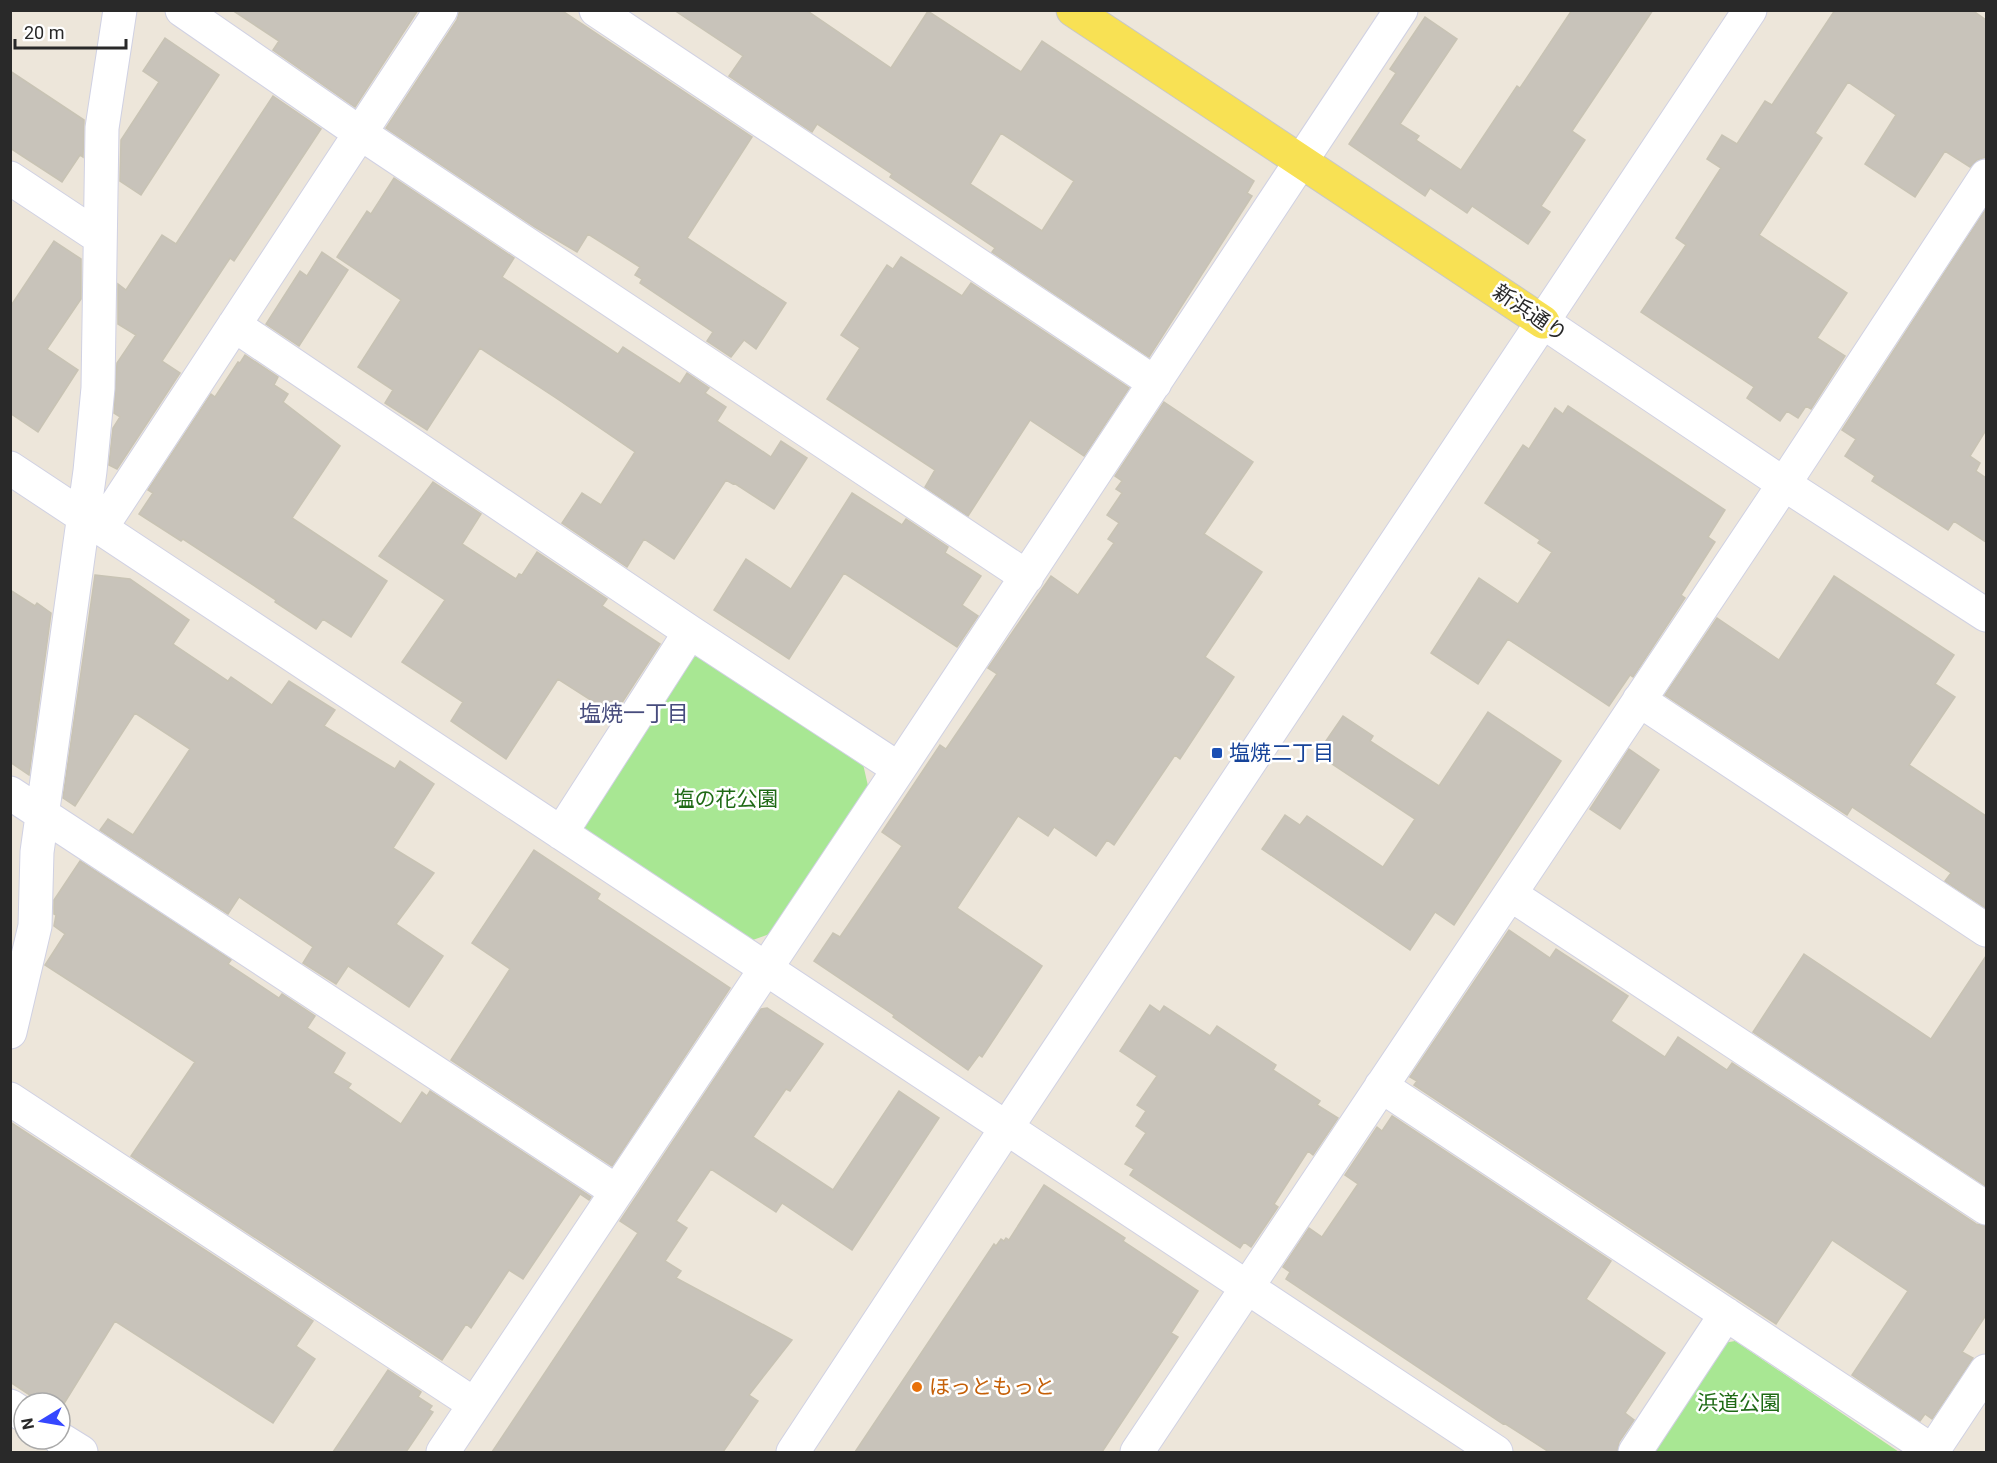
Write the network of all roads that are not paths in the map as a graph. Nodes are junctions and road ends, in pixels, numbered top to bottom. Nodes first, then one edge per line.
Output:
1 (120, 10) edge
2 (182, 10) edge
3 (441, 10) edge
4 (596, 10) edge
5 (1073, 10) edge
6 (1401, 10) edge
7 (1750, 10) edge
8 (360, 133) junction
9 (1302, 162) junction
10 (1986, 176) edge
11 (10, 178) edge
12 (99, 237) junction
13 (1543, 322) junction
14 (234, 326) junction
15 (1155, 383) junction
16 (10, 468) edge
17 (1784, 484) junction
18 (92, 522) junction
19 (1027, 577) junction
20 (1986, 615) edge
21 (690, 632) junction
22 (1639, 700) junction
23 (899, 769) junction
24 (10, 793) edge
25 (42, 814) junction
26 (561, 833) junction
27 (1510, 894) junction
28 (1986, 930) edge
29 (766, 968) junction
30 (10, 1032) edge
31 (1381, 1086) junction
32 (10, 1099) edge
33 (1007, 1127) junction
34 (616, 1191) junction
35 (1986, 1208) edge
36 (1247, 1287) junction
37 (1726, 1314) junction
38 (1986, 1371) edge
39 (474, 1404) junction
40 (443, 1452) edge
41 (792, 1452) edge
42 (1137, 1452) edge
43 (1496, 1452) edge
44 (1635, 1452) edge
45 (1933, 1452) edge

1 - 12 street
2 - 8 street
3 - 8 street
4 - 15 street
5 - 9 main road, 新浜通り
6 - 9 street
7 - 13 street
8 - 14 street
8 - 19 street
9 - 13 main road, 新浜通り
9 - 15 street
10 - 17 street
11 - 12 street
12 - 18 street
13 - 17 street, 新浜通り
13 - 33 street
14 - 18 street
14 - 21 street
15 - 19 street
16 - 18 street
17 - 20 street, 新浜通り
17 - 22 street
18 - 25 street
18 - 26 street
19 - 23 street
21 - 23 street
21 - 26 street
22 - 27 street
22 - 28 street
23 - 29 street
24 - 25 street
25 - 30 street
25 - 34 street
26 - 29 street
27 - 31 street
27 - 35 street
29 - 33 street
29 - 34 street
31 - 36 street
31 - 37 street
32 - 39 street
33 - 36 street
33 - 41 street
34 - 39 street
36 - 42 street
36 - 43 street
37 - 44 street
37 - 45 street
38 - 45 street
39 - 40 street

